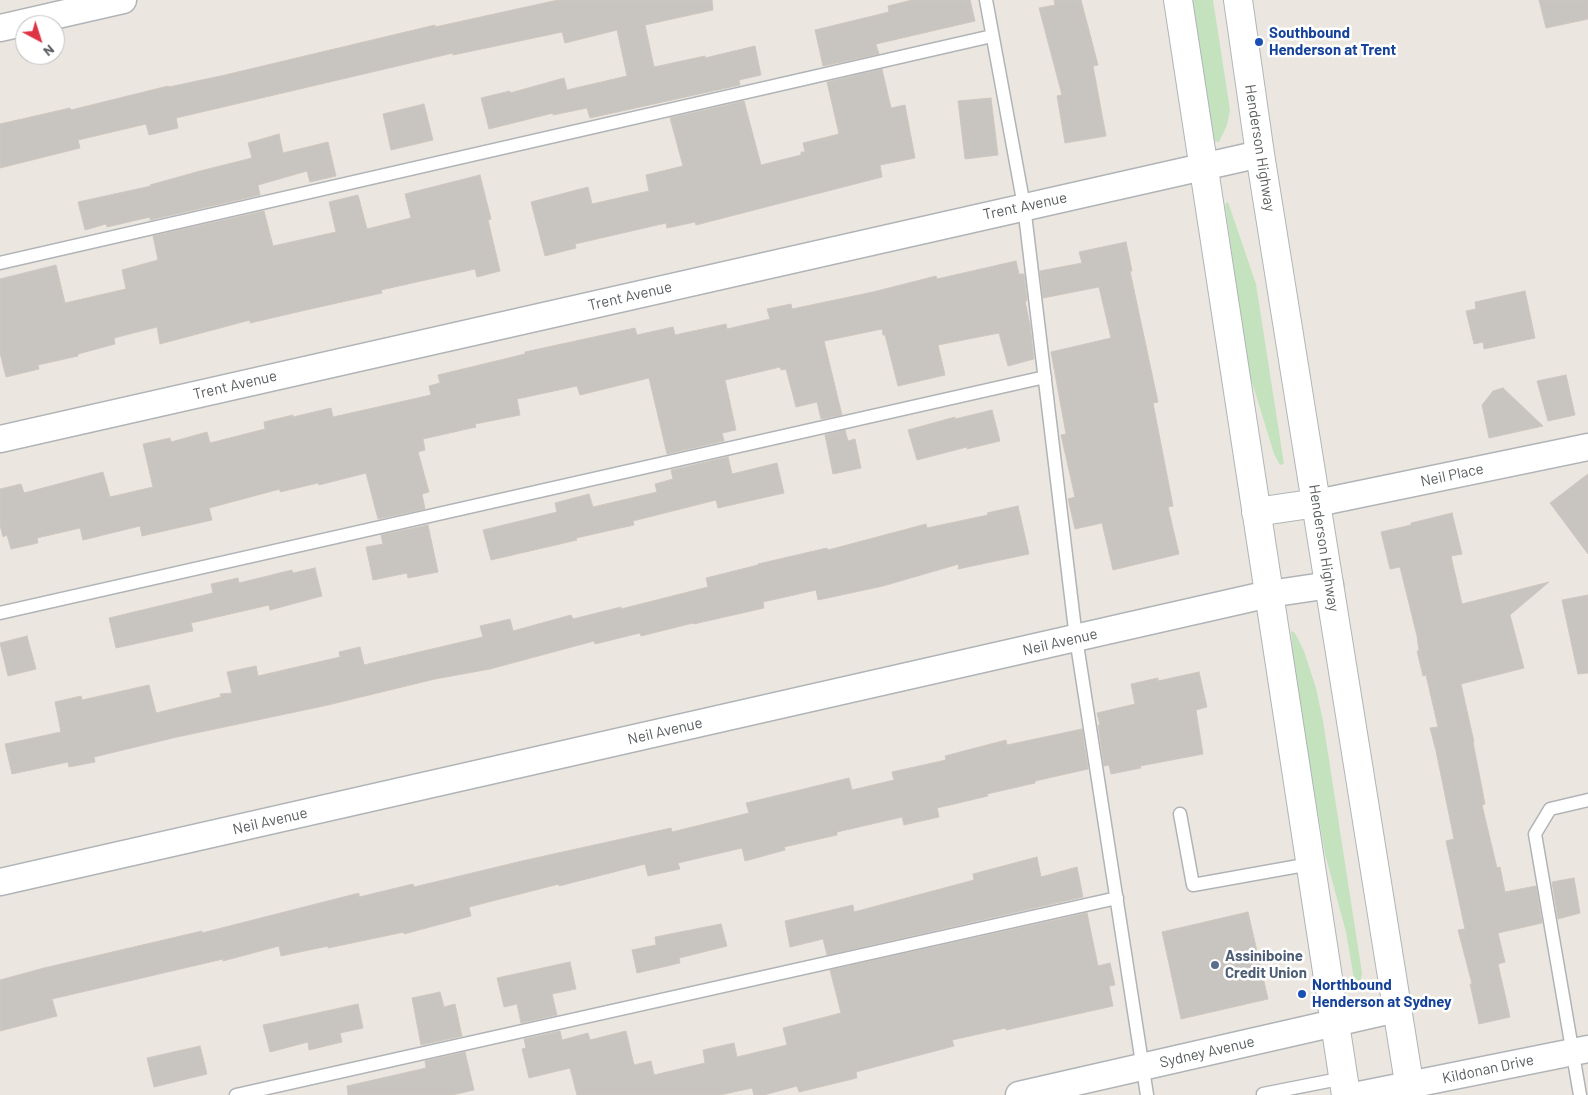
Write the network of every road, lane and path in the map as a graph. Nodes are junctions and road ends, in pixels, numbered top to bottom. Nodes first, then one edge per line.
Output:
1 (123, 0) edge
2 (986, 0) edge
3 (1178, 0) edge
4 (1238, 0) edge
5 (0, 28) edge
6 (992, 36) junction
7 (1260, 154) junction
8 (1203, 168) junction
9 (1024, 206) junction
10 (0, 262) edge
11 (1045, 377) junction
12 (0, 439) edge
13 (1588, 446) edge
14 (1316, 503) junction
15 (1256, 512) junction
16 (1330, 585) junction
17 (1269, 594) junction
18 (0, 613) edge
19 (1076, 638) junction
20 (1588, 800) edge
21 (1180, 814) dead end
22 (1310, 864) junction
23 (0, 882) edge
24 (1117, 898) junction
25 (1396, 1009) junction
26 (1334, 1022) junction
27 (1581, 1050) edge
28 (1143, 1067) junction
29 (1350, 1089) edge
30 (1410, 1090) edge
31 (1263, 1094) edge
32 (236, 1095) edge
33 (1019, 1095) edge
34 (1147, 1095) edge
35 (1580, 1095) edge

1 - 5 street
2 - 6 lane
3 - 8 main road
4 - 7 main road, Henderson Highway
6 - 9 lane
6 - 10 lane
7 - 8 street, Trent Avenue
7 - 14 main road, Henderson Highway
8 - 9 street, Trent Avenue
8 - 15 main road
9 - 11 lane
9 - 12 street, Trent Avenue
11 - 18 lane
11 - 19 lane
13 - 14 street, Neil Place
14 - 15 main road
14 - 16 main road, Henderson Highway
15 - 17 main road
16 - 17 street, Neil Avenue
16 - 25 main road, Henderson Highway
17 - 19 street, Neil Avenue
17 - 22 main road
19 - 23 street, Neil Avenue
19 - 24 lane
20 - 27 lane
21 - 22 lane
22 - 26 main road
24 - 28 lane
24 - 32 lane
25 - 26 street, Sydney Avenue
25 - 30 main road, Henderson Highway
26 - 28 street, Sydney Avenue
26 - 29 main road
27 - 30 street, Kildonan Drive
27 - 35 lane
28 - 33 street, Sydney Avenue
28 - 34 lane
29 - 30 street, Kildonan Drive
29 - 31 lane

